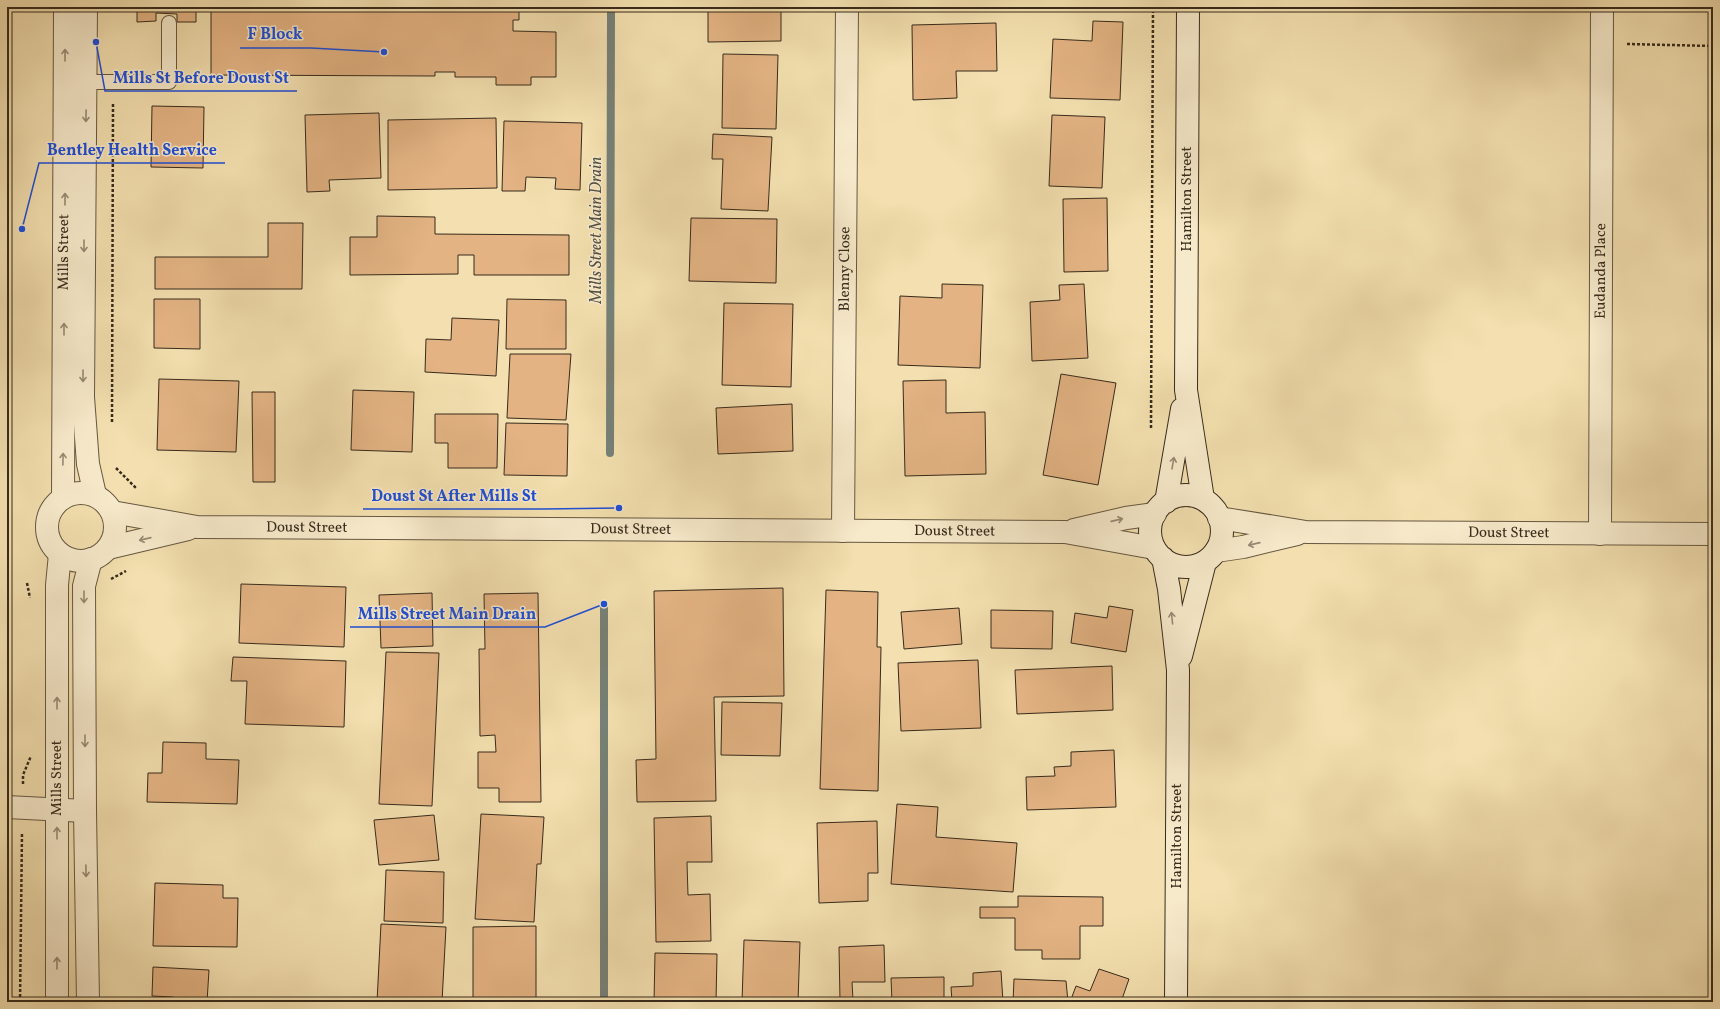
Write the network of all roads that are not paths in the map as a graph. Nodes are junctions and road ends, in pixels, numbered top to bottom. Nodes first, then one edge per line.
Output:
1 (65, 7) edge
2 (86, 7) edge
3 (847, 7) edge
4 (1188, 7) edge
5 (1602, 7) edge
6 (169, 23) dead end
7 (76, 82) junction
8 (1186, 390) junction
9 (95, 495) junction
10 (63, 498) junction
11 (1203, 500) junction
12 (1160, 508) junction
13 (112, 512) junction
14 (1219, 518) junction
15 (197, 527) junction
16 (843, 531) junction
17 (1066, 532) junction
18 (1306, 532) junction
19 (1600, 534) junction
20 (1713, 534) edge
21 (1158, 553) junction
22 (60, 554) junction
23 (99, 554) junction
24 (1210, 556) junction
25 (1178, 670) junction
26 (7, 807) edge
27 (57, 809) junction
28 (85, 811) junction
29 (57, 1002) edge
30 (88, 1002) edge
31 (1176, 1002) edge

7 -> 1 street, Mills Street
2 - 7 street, Mills Street
3 - 16 street, Blenny Close
4 - 8 street, Hamilton Street
5 - 19 street, Eudanda Place
6 - 7 lane
7 -> 9 street, Mills Street
10 -> 7 street, Mills Street
8 - 11 street, Hamilton Street
12 -> 8 street, Hamilton Street
9 - 10 street
9 - 13 street
10 - 22 street
11 - 12 street
11 - 14 street
17 -> 12 street, Doust Street
12 - 21 street
13 - 15 street, Doust Street
13 - 23 street
14 - 18 street, Doust Street
14 - 24 street
15 - 16 street, Doust Street
15 -> 23 street, Doust Street
16 - 17 street, Doust Street
17 - 21 street, Doust Street
18 - 19 street, Doust Street
18 -> 24 street, Doust Street
19 - 20 street, Doust Street
21 - 24 street
25 -> 21 street, Hamilton Street
22 - 23 street
27 -> 22 street, Mills Street
23 -> 28 street, Mills Street
24 - 25 street, Hamilton Street
25 - 31 street, Hamilton Street
26 - 27 street
27 - 28 street
29 -> 27 street, Mills Street
28 -> 30 street, Mills Street

